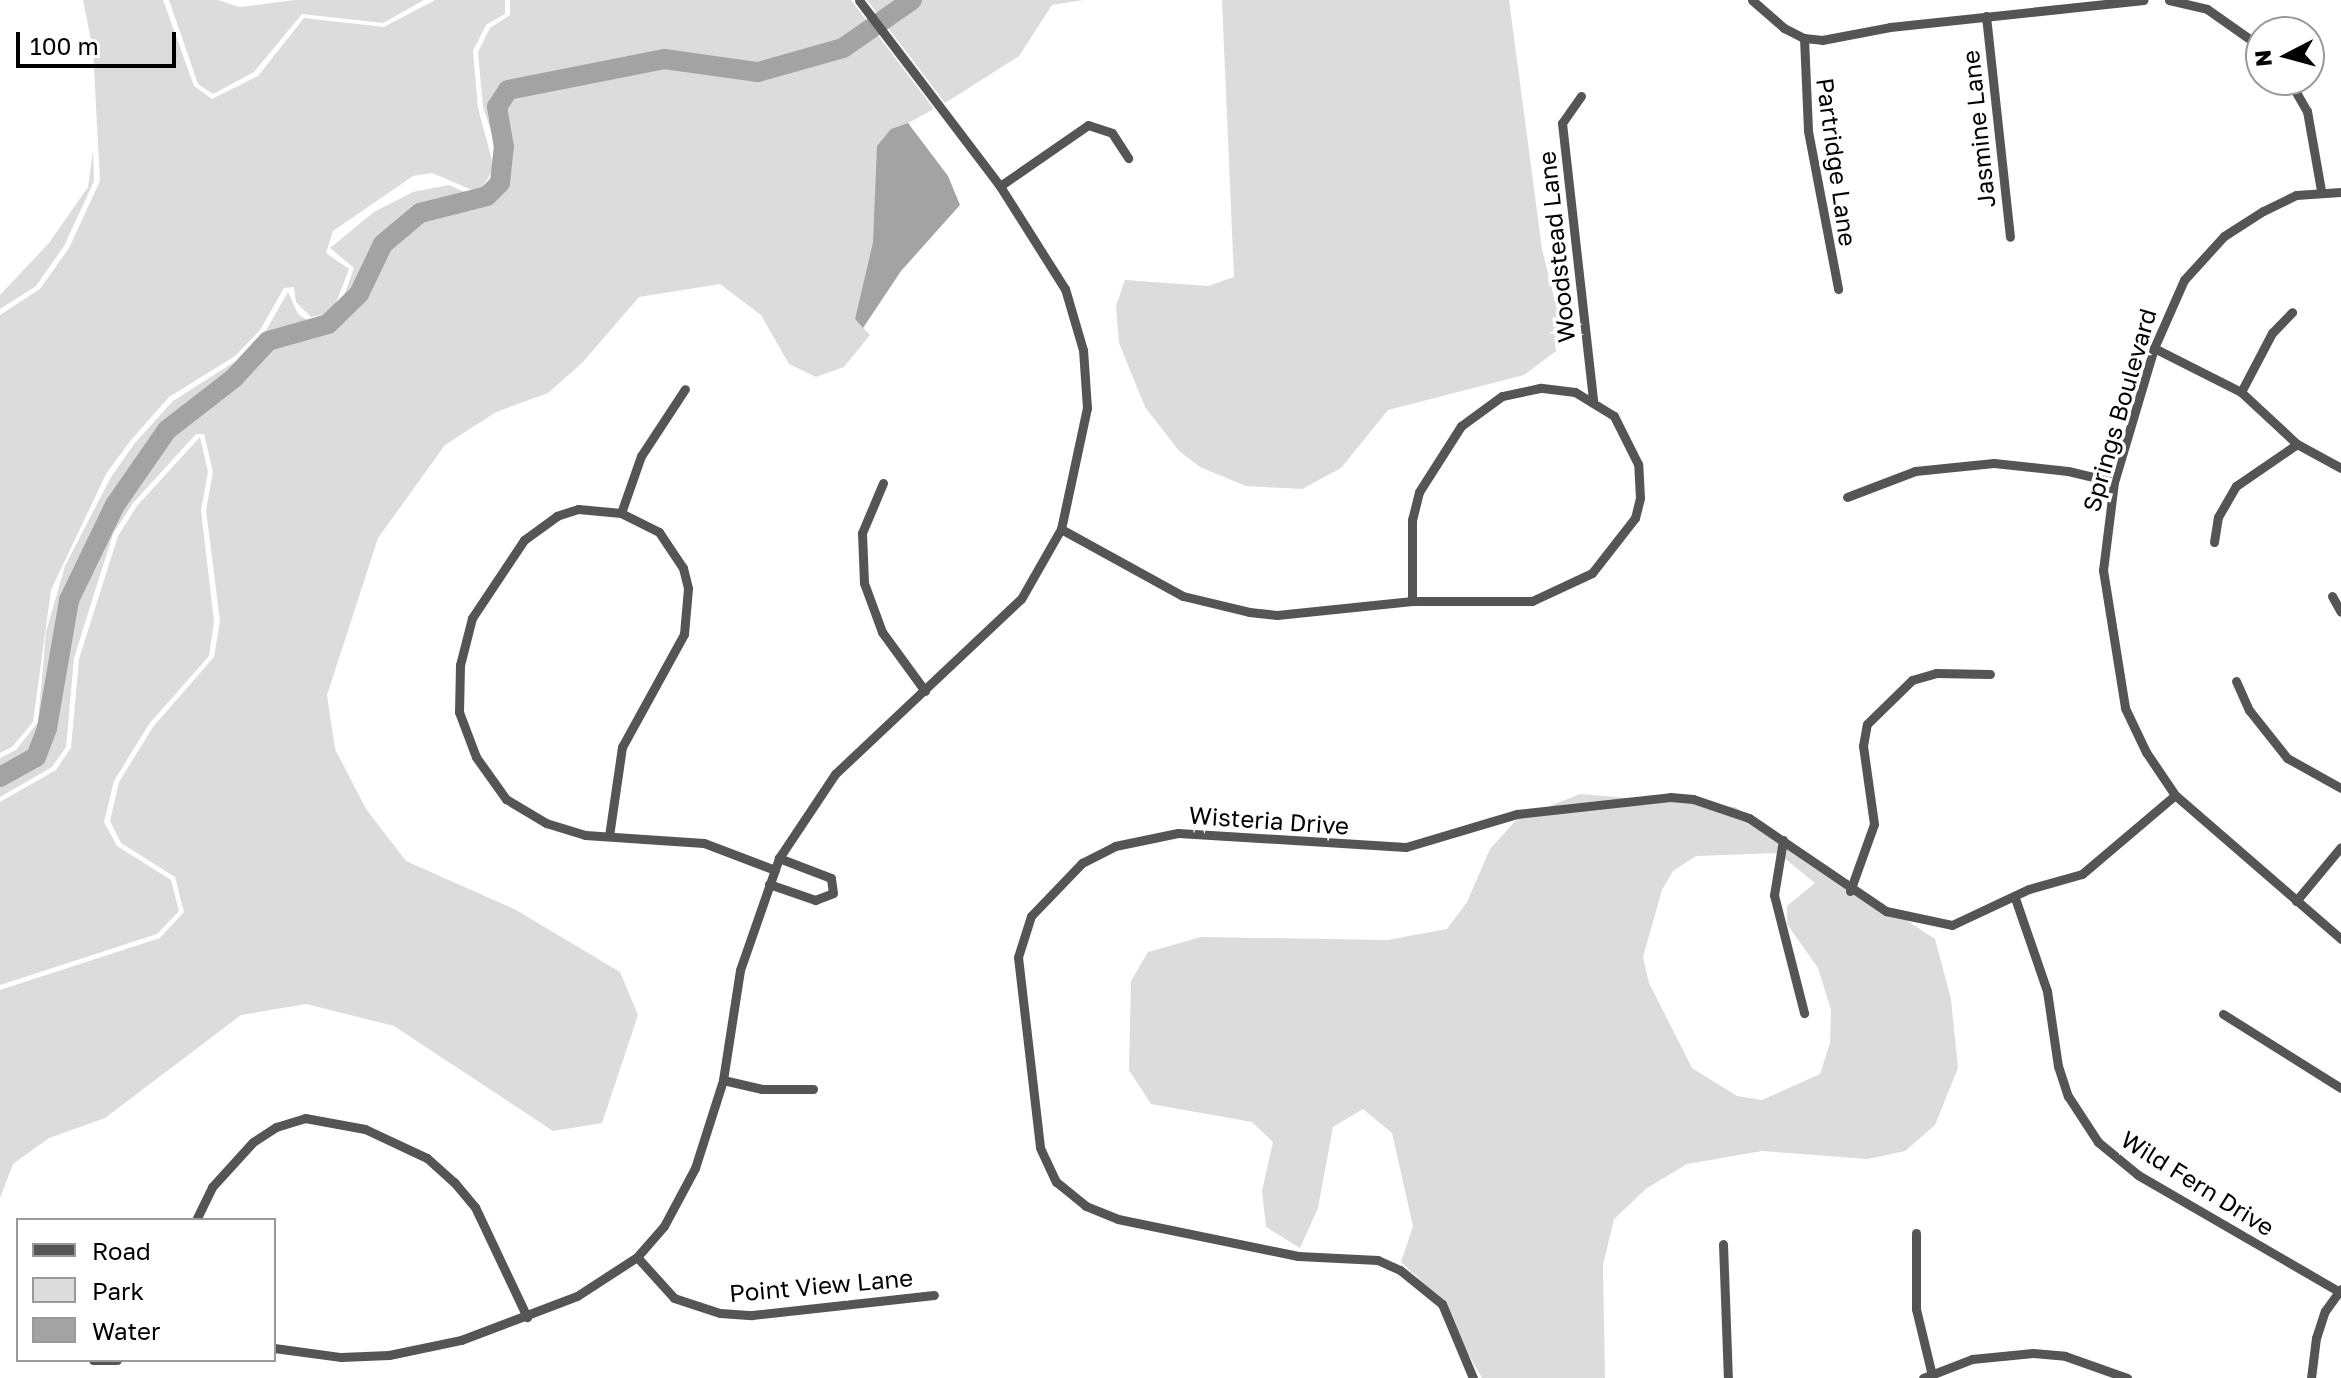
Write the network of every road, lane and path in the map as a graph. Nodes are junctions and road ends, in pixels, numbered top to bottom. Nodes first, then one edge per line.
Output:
1 (859, 0) edge
2 (1752, 0) edge
3 (2144, 0) edge
4 (2169, 0) edge
5 (1986, 16) junction
6 (2245, 36) edge
7 (1804, 38) junction
8 (1581, 96) dead end
9 (2298, 96) edge
10 (1128, 158) dead end
11 (1000, 186) junction
12 (2321, 190) junction
13 (2341, 192) edge
14 (2010, 237) dead end
15 (1838, 289) dead end
16 (2292, 312) dead end
17 (2154, 348) junction
18 (685, 389) dead end
19 (2241, 392) junction
20 (1593, 400) junction
21 (2297, 444) junction
22 (2341, 468) edge
23 (2114, 482) junction
24 (883, 483) dead end
25 (1847, 497) dead end
26 (621, 513) junction
27 (1061, 529) junction
28 (2214, 542) dead end
29 (2332, 596) dead end
30 (1412, 601) junction
31 (2341, 612) edge
32 (1990, 674) dead end
33 (2236, 681) dead end
34 (925, 691) junction
35 (2341, 788) edge
36 (2175, 795) junction
37 (609, 836) junction
38 (1783, 840) junction
39 (2341, 847) edge
40 (779, 858) junction
41 (775, 870) junction
42 (769, 884) junction
43 (1850, 891) junction
44 (2015, 898) junction
45 (2296, 901) junction
46 (2341, 939) edge
47 (1804, 1013) dead end
48 (2223, 1014) dead end
49 (723, 1080) junction
50 (2341, 1088) edge
51 (813, 1089) dead end
52 (197, 1218) edge
53 (1916, 1233) dead end
54 (1723, 1244) dead end
55 (637, 1257) junction
56 (2340, 1290) edge
57 (934, 1295) dead end
58 (527, 1317) junction
59 (276, 1348) edge
60 (1929, 1376) edge
61 (1473, 1378) edge
62 (1728, 1378) edge
63 (2127, 1378) edge
64 (2311, 1378) edge

1 - 11 street
2 - 7 street
3 - 5 street
4 - 6 street
5 - 7 street
5 - 14 street, Jasmine Lane
7 - 15 street, Partridge Lane
8 - 20 street, Woodstead Lane
9 - 12 street
10 - 11 street
11 - 27 street
12 - 13 street, Springs Boulevard
12 - 17 street, Springs Boulevard
16 - 19 street
17 - 19 street
17 - 23 street, Springs Boulevard
18 - 26 street
19 - 21 street
20 - 30 street
20 - 30 street
21 - 22 street
21 - 28 street
23 - 25 street
23 - 36 street, Springs Boulevard
24 - 34 street
26 - 37 street
26 - 37 street
27 - 30 street
27 - 34 street
29 - 31 street
32 - 43 street
33 - 35 street
34 - 40 street
36 - 44 street, Wisteria Drive
36 - 45 street, Springs Boulevard
37 - 41 street
38 - 43 street, Wisteria Drive
38 - 47 street
38 - 61 street, Wisteria Drive
39 - 45 street
40 - 41 street
40 - 42 street
41 - 42 street
42 - 49 street
43 - 44 street, Wisteria Drive
44 - 56 street, Wild Fern Drive
45 - 46 street, Springs Boulevard
48 - 50 street
49 - 51 street
49 - 55 street
52 - 58 street
53 - 60 street
54 - 62 street
55 - 57 street, Point View Lane
55 - 58 street
56 - 64 street
58 - 59 street
60 - 63 street

